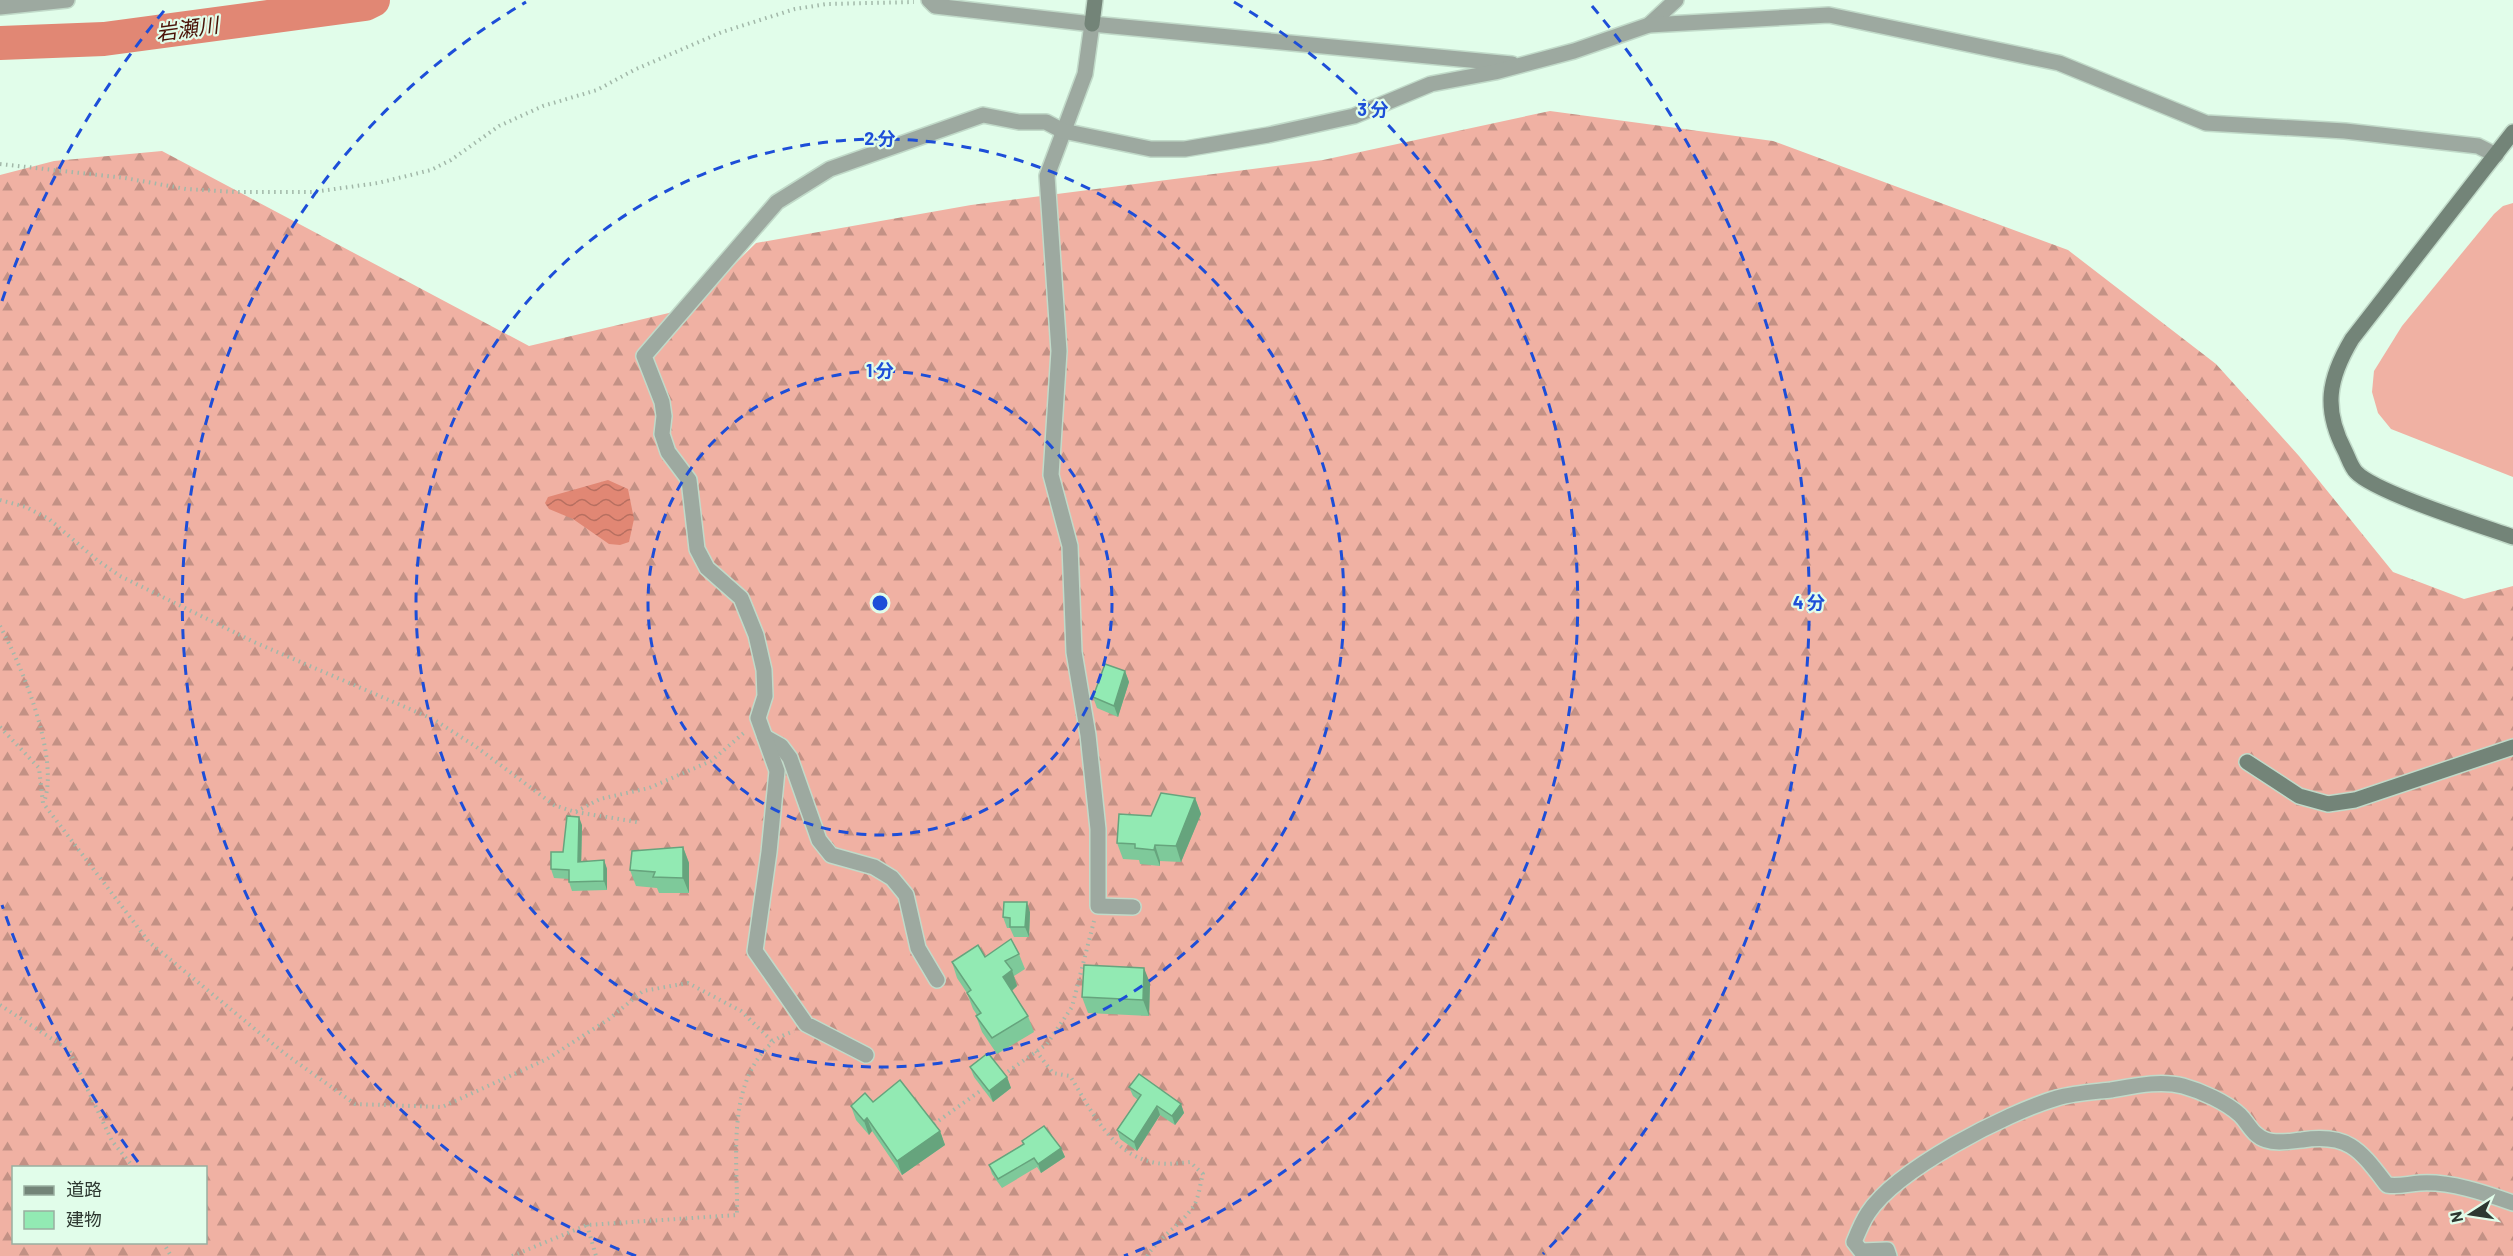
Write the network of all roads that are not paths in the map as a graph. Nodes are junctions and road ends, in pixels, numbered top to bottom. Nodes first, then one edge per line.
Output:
1 (67, 0) edge
2 (1095, 0) edge
3 (1676, 0) edge
4 (932, 3) edge
5 (0, 7) edge
6 (1092, 24) junction
7 (1649, 25) junction
8 (1519, 64) junction
9 (1064, 131) junction
10 (2513, 132) edge
11 (2496, 155) junction
12 (2513, 537) edge
13 (765, 737) junction
14 (2513, 747) edge
15 (2247, 762) dead end
16 (1133, 907) dead end
17 (937, 980) dead end
18 (866, 1056) dead end
19 (2513, 1203) edge
20 (1889, 1256) edge

1 - 5 street
2 - 6 street
3 - 7 street
4 - 6 street
6 - 8 street
6 - 9 street
7 - 8 street
7 - 11 street
8 - 9 street
9 - 13 street
9 - 16 street
10 - 11 street
11 - 12 street
13 - 17 street
13 - 18 street
14 - 15 street
19 - 20 street

